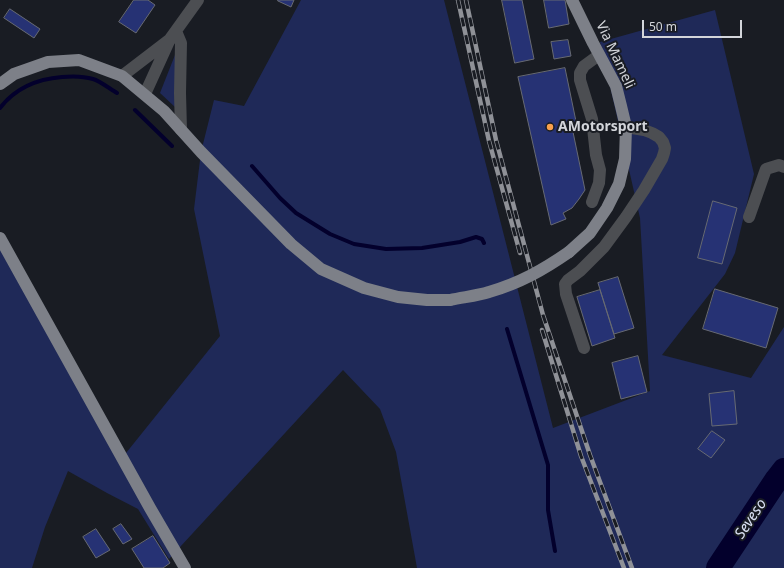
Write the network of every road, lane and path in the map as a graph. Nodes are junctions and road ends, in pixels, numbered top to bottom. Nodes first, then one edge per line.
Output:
1 (572, 0) edge
2 (195, 1) edge
3 (173, 35) junction
4 (599, 55) junction
5 (122, 76) junction
6 (0, 84) edge
7 (145, 94) junction
8 (626, 127) junction
9 (181, 130) junction
10 (784, 167) edge
11 (592, 202) dead end
12 (749, 218) dead end
13 (0, 238) edge
14 (584, 348) dead end
15 (186, 568) edge

1 - 4 main road, Via Mameli
2 - 3 street
3 - 5 street
3 - 7 street
3 - 9 street
4 - 8 main road, Via Mameli
4 - 11 street
5 - 6 main road, Via Mameli
5 - 7 main road, Via Mameli
7 - 9 main road, Via Mameli
8 - 9 main road, Via Mameli, bridge
8 - 14 street
10 - 12 street
13 - 15 main road

